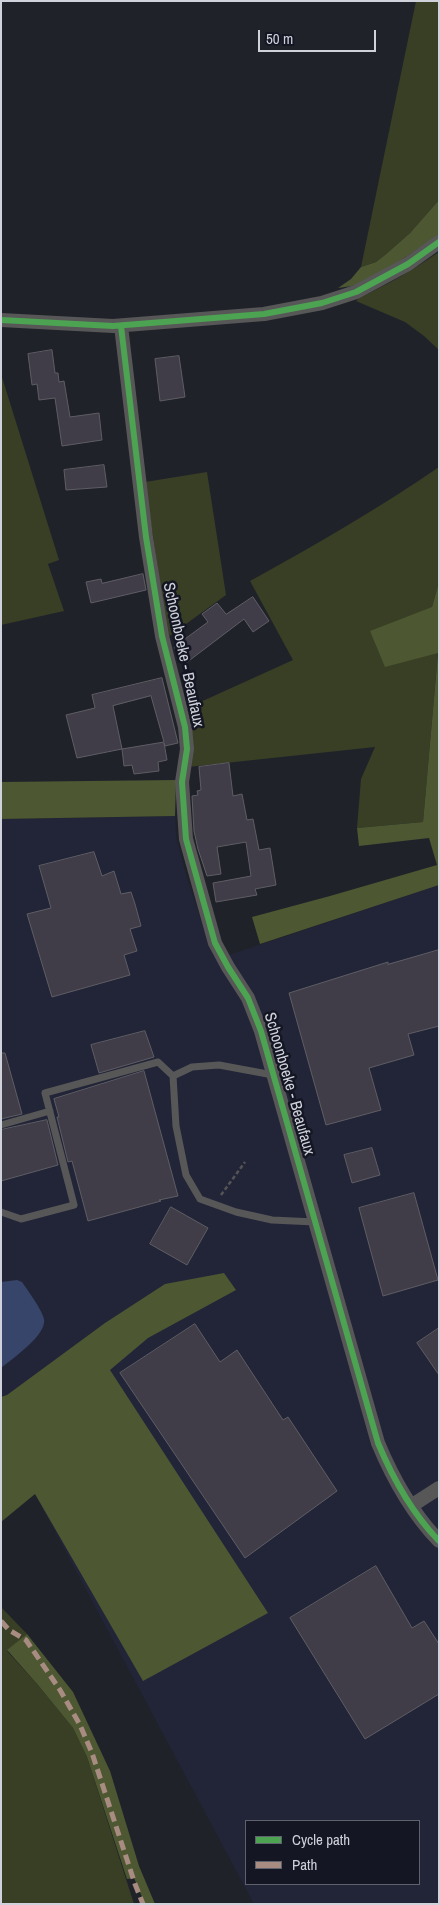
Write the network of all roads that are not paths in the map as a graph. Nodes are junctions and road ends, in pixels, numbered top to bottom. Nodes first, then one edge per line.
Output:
1 (439, 242) edge
2 (1, 320) edge
3 (121, 326) junction
4 (173, 1076) junction
5 (274, 1076) junction
6 (50, 1111) junction
7 (1, 1125) edge
8 (1, 1212) edge
9 (315, 1222) junction
10 (439, 1488) edge
11 (411, 1506) junction
12 (439, 1541) edge

1 - 3 street
2 - 3 street
3 - 5 street, Schoonboeke - Beaufaux
4 - 5 lane
4 - 6 lane
4 - 9 lane
5 - 9 street, Schoonboeke - Beaufaux
6 - 7 lane
6 - 8 lane
9 - 11 street, Schoonboeke - Beaufaux
10 - 11 street
11 - 12 street, Schoonboeke - Beaufaux

